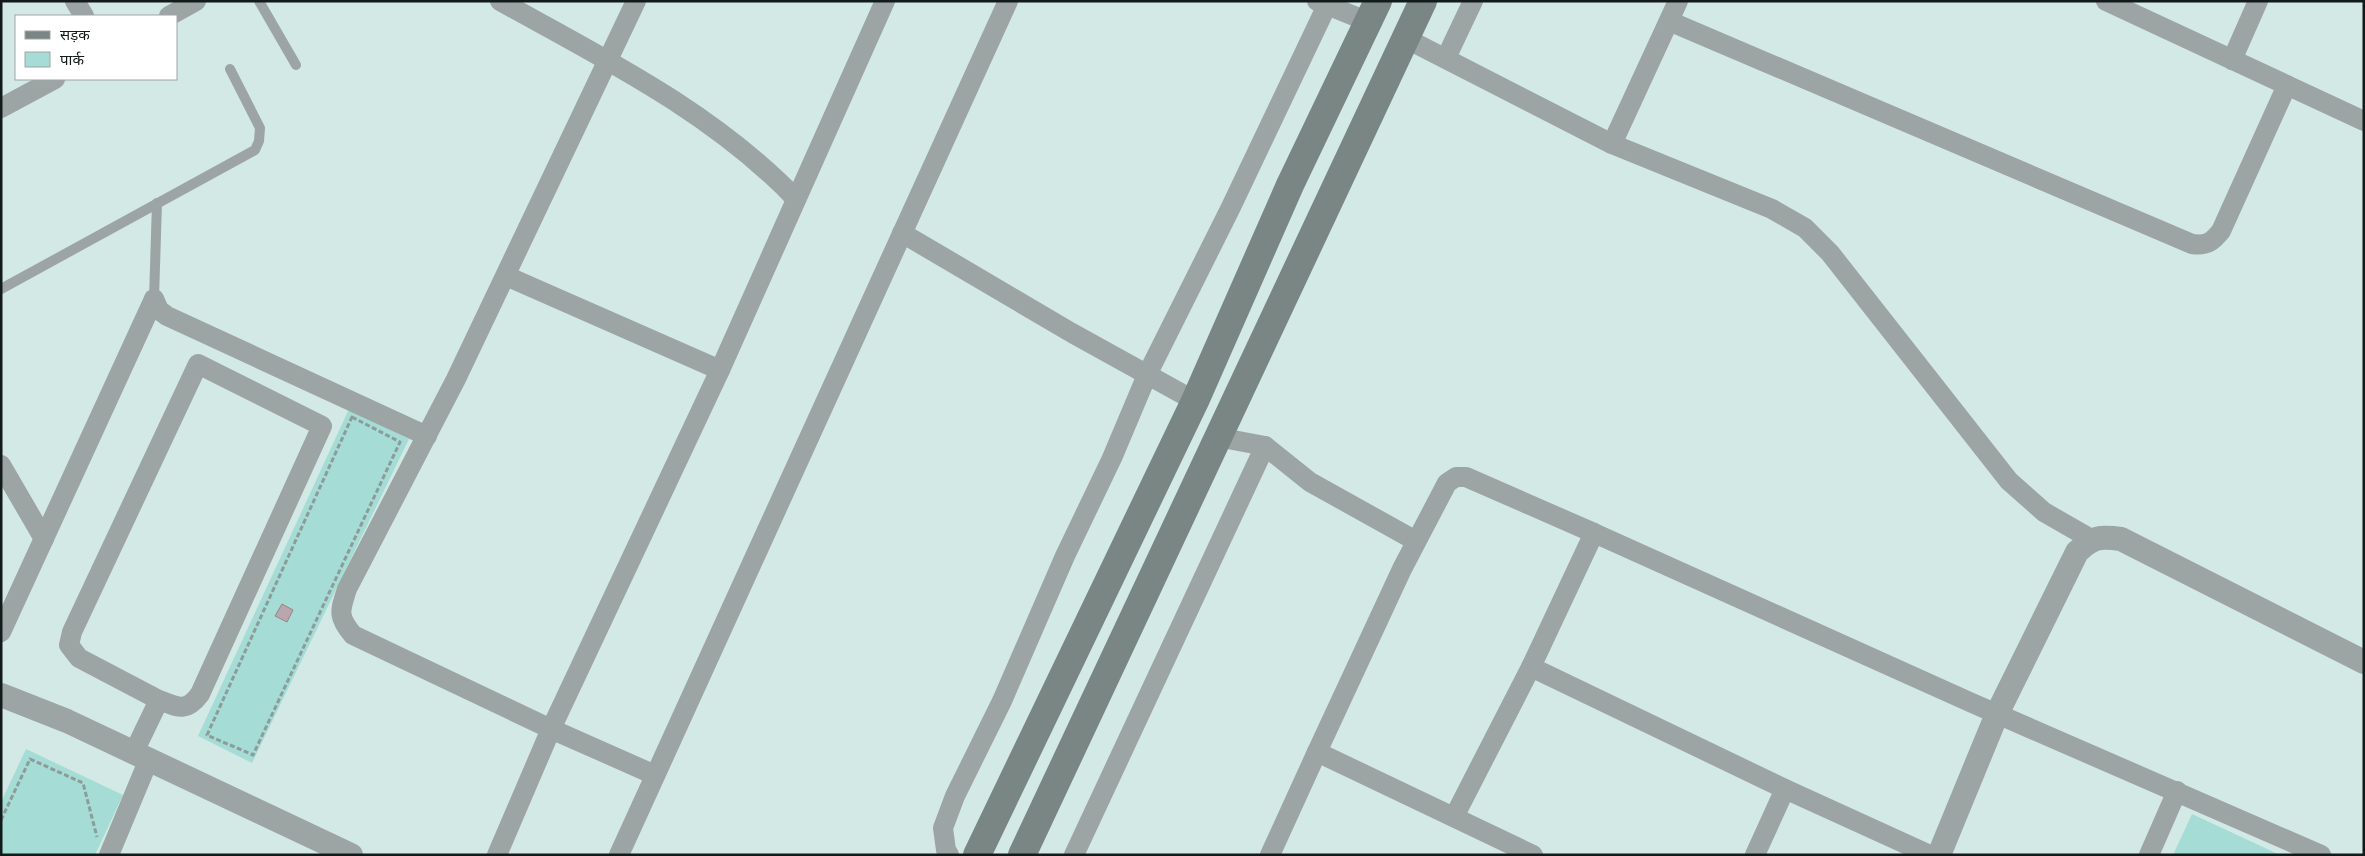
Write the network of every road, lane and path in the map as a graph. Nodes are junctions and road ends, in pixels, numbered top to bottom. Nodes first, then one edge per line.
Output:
1 (75, 1) edge
2 (196, 1) edge
3 (259, 1) edge
4 (500, 1) edge
5 (636, 1) edge
6 (885, 1) edge
7 (1008, 1) edge
8 (1423, 1) edge
9 (1473, 1) edge
10 (1678, 1) edge
11 (2106, 1) edge
12 (2258, 1) edge
13 (1324, 3) edge
14 (1374, 12) edge
15 (83, 15) edge
16 (171, 15) edge
17 (1669, 21) junction
18 (1405, 38) junction
19 (1446, 58) junction
20 (606, 60) junction
21 (2232, 60) junction
22 (296, 65) dead end
23 (230, 69) dead end
24 (53, 80) edge
25 (2287, 85) junction
26 (1, 108) edge
27 (2364, 121) edge
28 (1612, 144) junction
29 (796, 199) junction
30 (157, 203) junction
31 (902, 233) junction
32 (506, 276) junction
33 (1, 289) edge
34 (154, 299) junction
35 (720, 370) junction
36 (1147, 374) junction
37 (1195, 401) junction
38 (426, 436) junction
39 (1217, 437) junction
40 (1265, 446) junction
41 (1, 465) edge
42 (1594, 533) junction
43 (44, 539) junction
44 (2091, 539) junction
45 (1416, 541) junction
46 (1, 632) edge
47 (2364, 662) edge
48 (1531, 667) junction
49 (1, 695) edge
50 (159, 700) junction
51 (1997, 714) junction
52 (551, 729) junction
53 (207, 734) joint
54 (1317, 752) junction
55 (141, 756) junction
56 (655, 775) junction
57 (1785, 789) junction
58 (2176, 791) junction
59 (1454, 817) junction
60 (1, 820) edge
61 (101, 850) edge
62 (2296, 850) edge
63 (351, 855) edge
64 (497, 855) edge
65 (618, 855) edge
66 (949, 855) edge
67 (977, 855) edge
68 (1022, 855) edge
69 (1074, 855) edge
70 (1270, 855) edge
71 (1533, 855) edge
72 (1755, 855) edge
73 (1930, 855) edge
74 (1939, 855) edge
75 (2149, 855) edge
76 (2320, 855) edge

1 - 15 street
2 - 16 street
3 - 22 lane
4 - 20 street
5 - 20 street
6 - 29 street
7 - 31 street
8 - 18 main road
9 - 19 street
10 - 17 street
11 - 21 street
12 - 21 street
13 - 14 street
13 - 36 street
14 - 18 main road
14 - 37 main road
17 - 25 street
17 - 28 street
18 - 19 street
18 - 39 main road
19 - 28 street
20 - 29 street
20 - 32 street
21 - 25 street
23 - 30 lane
24 - 26 street
25 - 27 street
28 - 44 street
29 - 35 street
30 - 33 lane
30 - 34 lane
31 - 36 street
31 - 56 street
32 - 35 street
32 - 38 street
34 - 38 street
34 - 43 street
35 - 52 street
36 - 37 street
36 - 66 street
37 - 67 main road
38 - 52 street
39 - 40 street
39 - 68 main road
40 - 45 street
40 - 69 street
41 - 43 street
42 - 45 street
42 - 48 street
42 - 51 street
43 - 46 street
44 - 47 street
44 - 51 street
45 - 54 street
48 - 57 street
48 - 59 street
49 - 55 street
50 - 50 street
50 - 55 street
51 - 58 street
51 - 74 street
52 - 56 street
52 - 64 street
53 - 53 path
54 - 59 street
54 - 70 street
55 - 61 street
55 - 63 street
56 - 65 street
57 - 72 street
57 - 73 street
58 - 62 street
58 - 75 street
59 - 71 street
60 - 61 path
62 - 76 street

